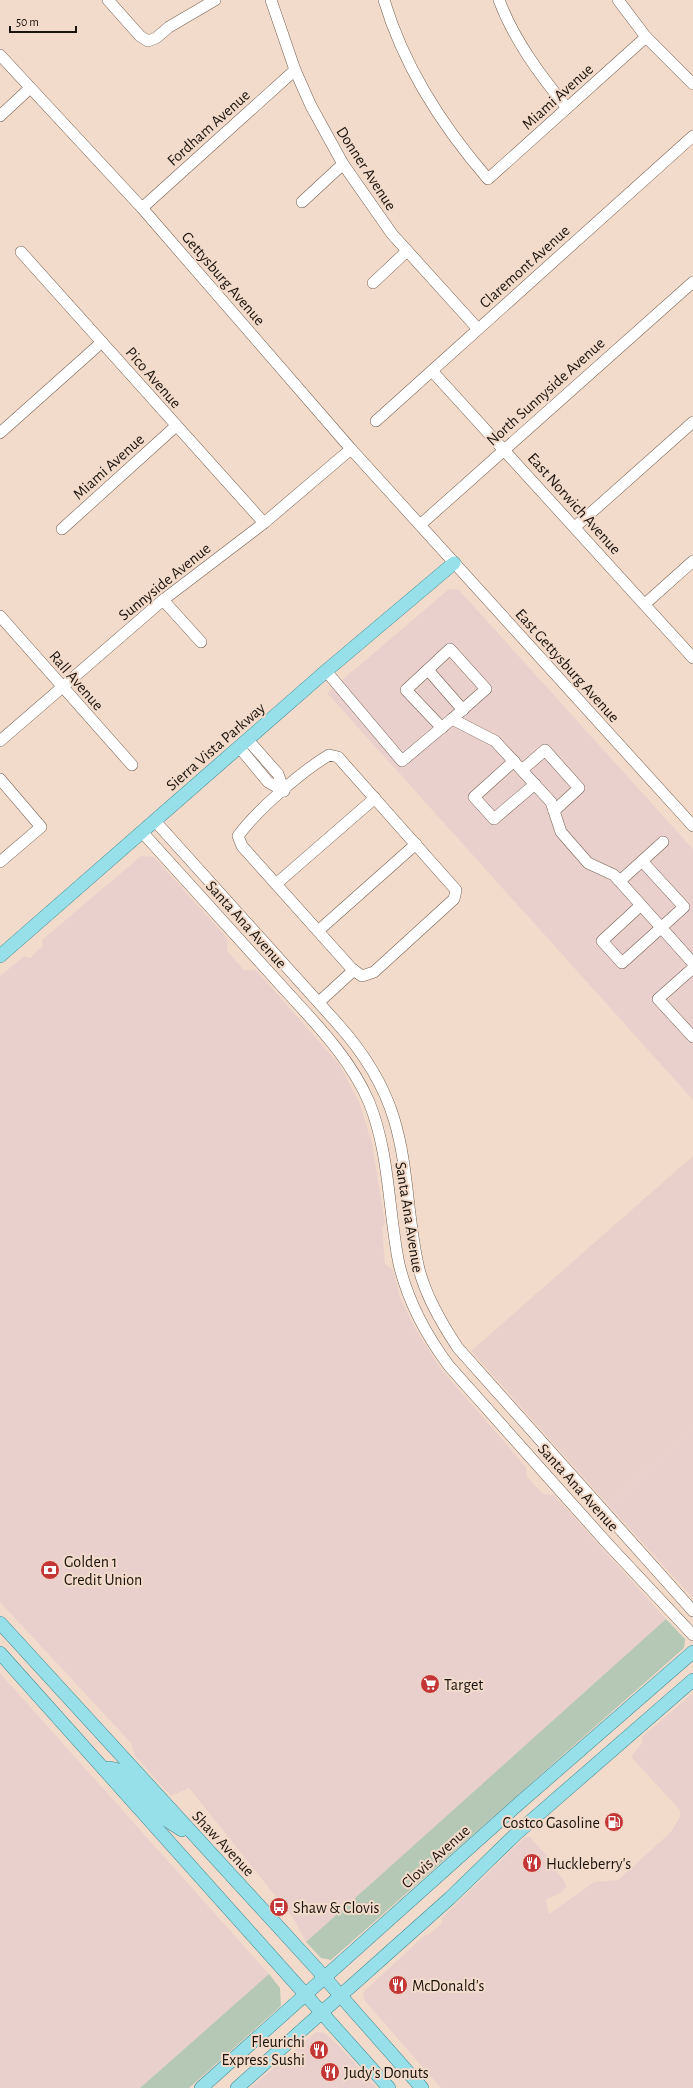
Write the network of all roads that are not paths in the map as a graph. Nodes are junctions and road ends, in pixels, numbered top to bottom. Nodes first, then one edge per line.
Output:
1 (108, 0) edge
2 (215, 0) edge
3 (271, 0) edge
4 (384, 0) edge
5 (499, 0) edge
6 (618, 0) edge
7 (646, 37) junction
8 (0, 55) edge
9 (296, 70) junction
10 (693, 84) edge
11 (30, 88) junction
12 (567, 108) junction
13 (0, 116) edge
14 (693, 136) edge
15 (343, 164) junction
16 (302, 202) dead end
17 (142, 208) junction
18 (408, 251) junction
19 (21, 252) dead end
20 (693, 282) edge
21 (373, 283) dead end
22 (478, 329) junction
23 (102, 342) junction
24 (432, 370) junction
25 (376, 420) dead end
26 (693, 422) edge
27 (176, 426) junction
28 (0, 433) edge
29 (351, 449) junction
30 (504, 449) junction
31 (264, 523) junction
32 (420, 525) junction
33 (575, 527) junction
34 (62, 529) dead end
35 (693, 561) edge
36 (454, 564) junction
37 (163, 600) junction
38 (645, 604) junction
39 (0, 616) edge
40 (201, 642) dead end
41 (693, 658) edge
42 (428, 670) junction
43 (326, 671) junction
44 (62, 687) junction
45 (463, 710) junction
46 (452, 720) junction
47 (442, 728) junction
48 (0, 741) edge
49 (243, 744) junction
50 (514, 761) junction
51 (132, 765) dead end
52 (522, 770) junction
53 (0, 779) edge
54 (535, 784) junction
55 (284, 791) junction
56 (375, 798) junction
57 (554, 811) junction
58 (155, 821) junction
59 (693, 826) edge
60 (142, 832) junction
61 (663, 842) dead end
62 (416, 844) junction
63 (642, 861) junction
64 (0, 862) edge
65 (620, 881) junction
66 (276, 884) junction
67 (641, 905) junction
68 (661, 927) junction
69 (318, 931) junction
70 (0, 956) edge
71 (693, 963) edge
72 (693, 968) edge
73 (354, 970) junction
74 (318, 1002) junction
75 (693, 1037) edge
76 (693, 1611) edge
77 (0, 1623) edge
78 (693, 1635) edge
79 (693, 1652) edge
80 (0, 1653) edge
81 (693, 1680) edge
82 (104, 1769) junction
83 (196, 1838) junction
84 (324, 1978) junction
85 (305, 1995) junction
86 (340, 1995) junction
87 (321, 2012) junction
88 (202, 2088) edge
89 (237, 2088) edge
90 (389, 2088) edge
91 (422, 2088) edge

1 - 2 street
3 - 9 street, Donner Avenue
4 - 12 street, Miami Avenue
5 - 12 street
6 - 7 street
7 - 10 street
7 - 12 street, Miami Avenue
8 - 11 street, Gettysburg Avenue
9 - 15 street, Donner Avenue
9 - 17 street, Fordham Avenue
11 - 13 street
11 - 17 street, Gettysburg Avenue
14 - 22 street, Claremont Avenue
15 - 16 street
15 - 18 street, Donner Avenue
17 - 29 street, Gettysburg Avenue
18 - 21 street
18 - 22 street, Donner Avenue
19 - 23 street, Pico Avenue
20 - 30 street, North Sunnyside Avenue
22 - 24 street, Claremont Avenue
23 - 27 street, Pico Avenue
23 - 28 street
24 - 25 street, Claremont Avenue
24 - 30 street, East Norwich Avenue
26 - 33 street
27 - 31 street, Pico Avenue
27 - 34 street, Miami Avenue
29 - 31 street, Sunnyside Avenue
29 - 32 street, Gettysburg Avenue
30 - 32 street, North Sunnyside Avenue
30 - 33 street, East Norwich Avenue
31 - 37 street, Sunnyside Avenue
32 - 36 street, East Gettysburg Avenue
33 - 38 street, East Norwich Avenue
35 - 38 street
36 - 43 main road, Sierra Vista Parkway
36 - 59 street, East Gettysburg Avenue
37 - 40 street
37 - 44 street, Sunnyside Avenue
38 - 41 street, East Norwich Avenue
39 - 44 street, Rall Avenue
42 - 45 street
42 - 45 street
42 - 47 street
43 - 47 street
43 - 49 main road, Sierra Vista Parkway
44 - 48 street, Sunnyside Avenue
44 - 51 street, Rall Avenue
45 - 46 street
46 - 47 street
46 - 50 street
49 - 55 street
49 - 58 main road, Sierra Vista Parkway
50 - 52 street
50 - 54 street
52 - 54 street
52 - 57 street
53 - 64 street
54 - 57 street
55 - 56 street
55 - 66 street
56 - 62 street
56 - 66 street
57 - 65 street
58 - 60 main road, Sierra Vista Parkway
58 - 74 street, Santa Ana Avenue
60 - 70 main road, Sierra Vista Parkway
60 - 78 street, Santa Ana Avenue
61 - 63 street
62 - 69 street
62 - 73 street
63 - 65 street
63 - 68 street
65 - 67 street
66 - 69 street
67 - 68 street
67 - 68 street
68 - 71 street
69 - 73 street
72 - 75 street
73 - 74 street
74 - 76 street, Santa Ana Avenue
77 - 83 main road, Shaw Avenue
79 - 84 main road, Clovis Avenue
80 - 82 main road
81 - 86 main road
82 - 83 main road
82 - 85 main road
83 - 84 main road, Shaw Avenue
84 - 85 main road, Clovis Avenue
84 - 86 main road, Shaw Avenue
85 - 87 main road
85 - 88 main road, Clovis Avenue
86 - 87 main road
86 - 91 main road, Shaw Avenue
87 - 89 main road
87 - 90 main road

